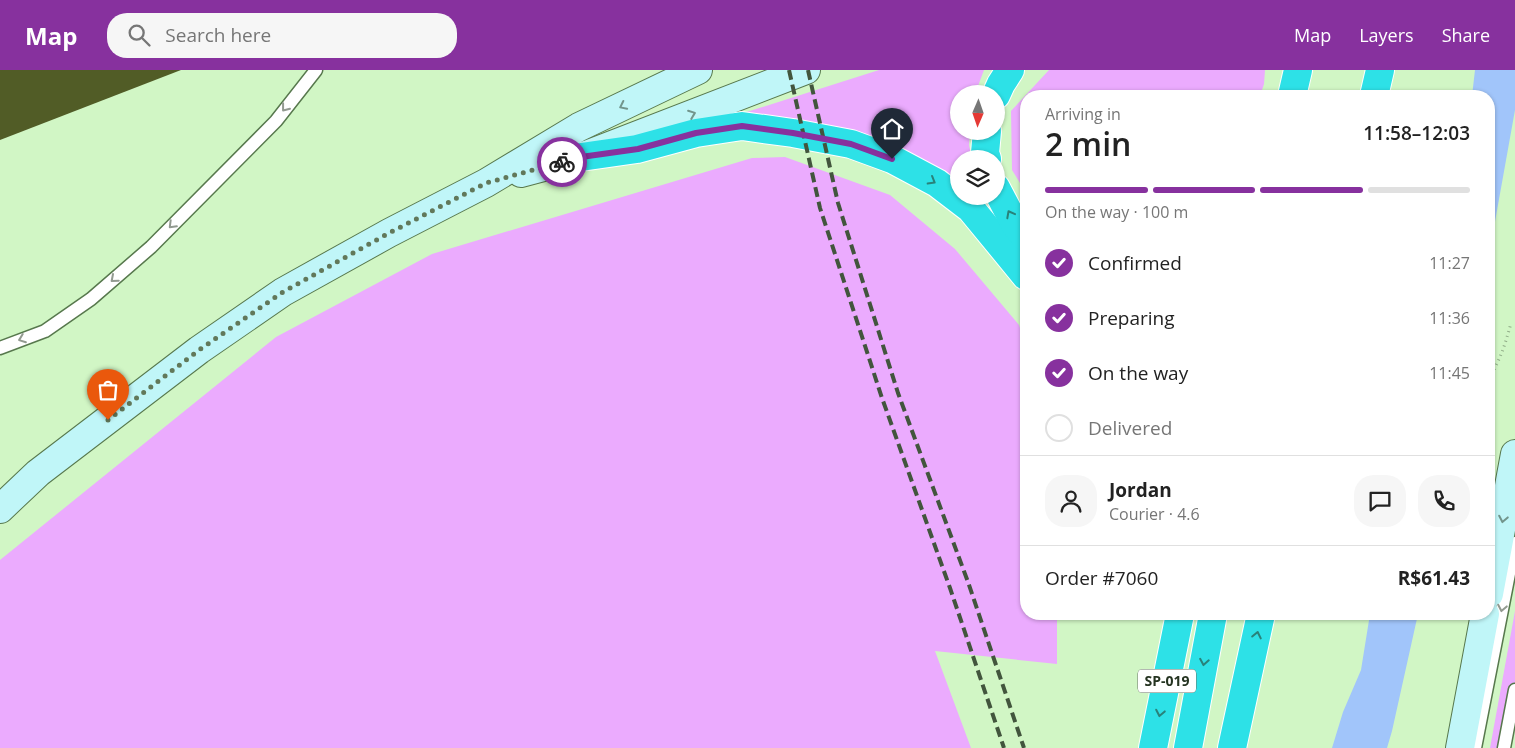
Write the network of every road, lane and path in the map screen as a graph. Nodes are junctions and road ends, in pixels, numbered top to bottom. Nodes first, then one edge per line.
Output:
1 (316, 70) edge
2 (698, 70) edge
3 (806, 70) edge
4 (1010, 70) edge
5 (1298, 70) edge
6 (1316, 70) edge
7 (1380, 70) edge
8 (1001, 85) edge
9 (1293, 90) edge
10 (1312, 90) edge
11 (1375, 90) edge
12 (581, 157) junction
13 (486, 183) junction
14 (1005, 205) edge
15 (1020, 230) edge
16 (1020, 269) edge
17 (1511, 322) dead end
18 (0, 348) edge
19 (1495, 368) edge
20 (1515, 454) edge
21 (0, 509) edge
22 (1515, 543) edge
23 (1495, 562) edge
24 (1177, 620) edge
25 (1211, 620) edge
26 (1260, 620) edge
27 (1484, 620) edge
28 (1245, 690) junction
29 (1515, 690) edge
30 (1153, 748) edge
31 (1188, 748) edge
32 (1232, 748) edge
33 (1244, 748) edge
34 (1460, 748) edge
35 (1475, 748) edge
36 (1504, 748) edge

1 -> 18 lane
2 -> 13 main road
12 -> 3 main road
4 - 8 highway
5 - 9 highway
6 - 10 highway
7 - 11 highway
12 - 13 main road
12 -> 16 highway
13 - 21 main road
15 -> 14 highway
17 - 19 path
20 -> 23 main road
22 -> 35 lane
24 -> 30 highway, SP-019
25 -> 31 highway, SP-019
28 -> 26 highway
27 - 34 main road
28 - 32 highway
28 - 33 highway
29 - 36 lane

